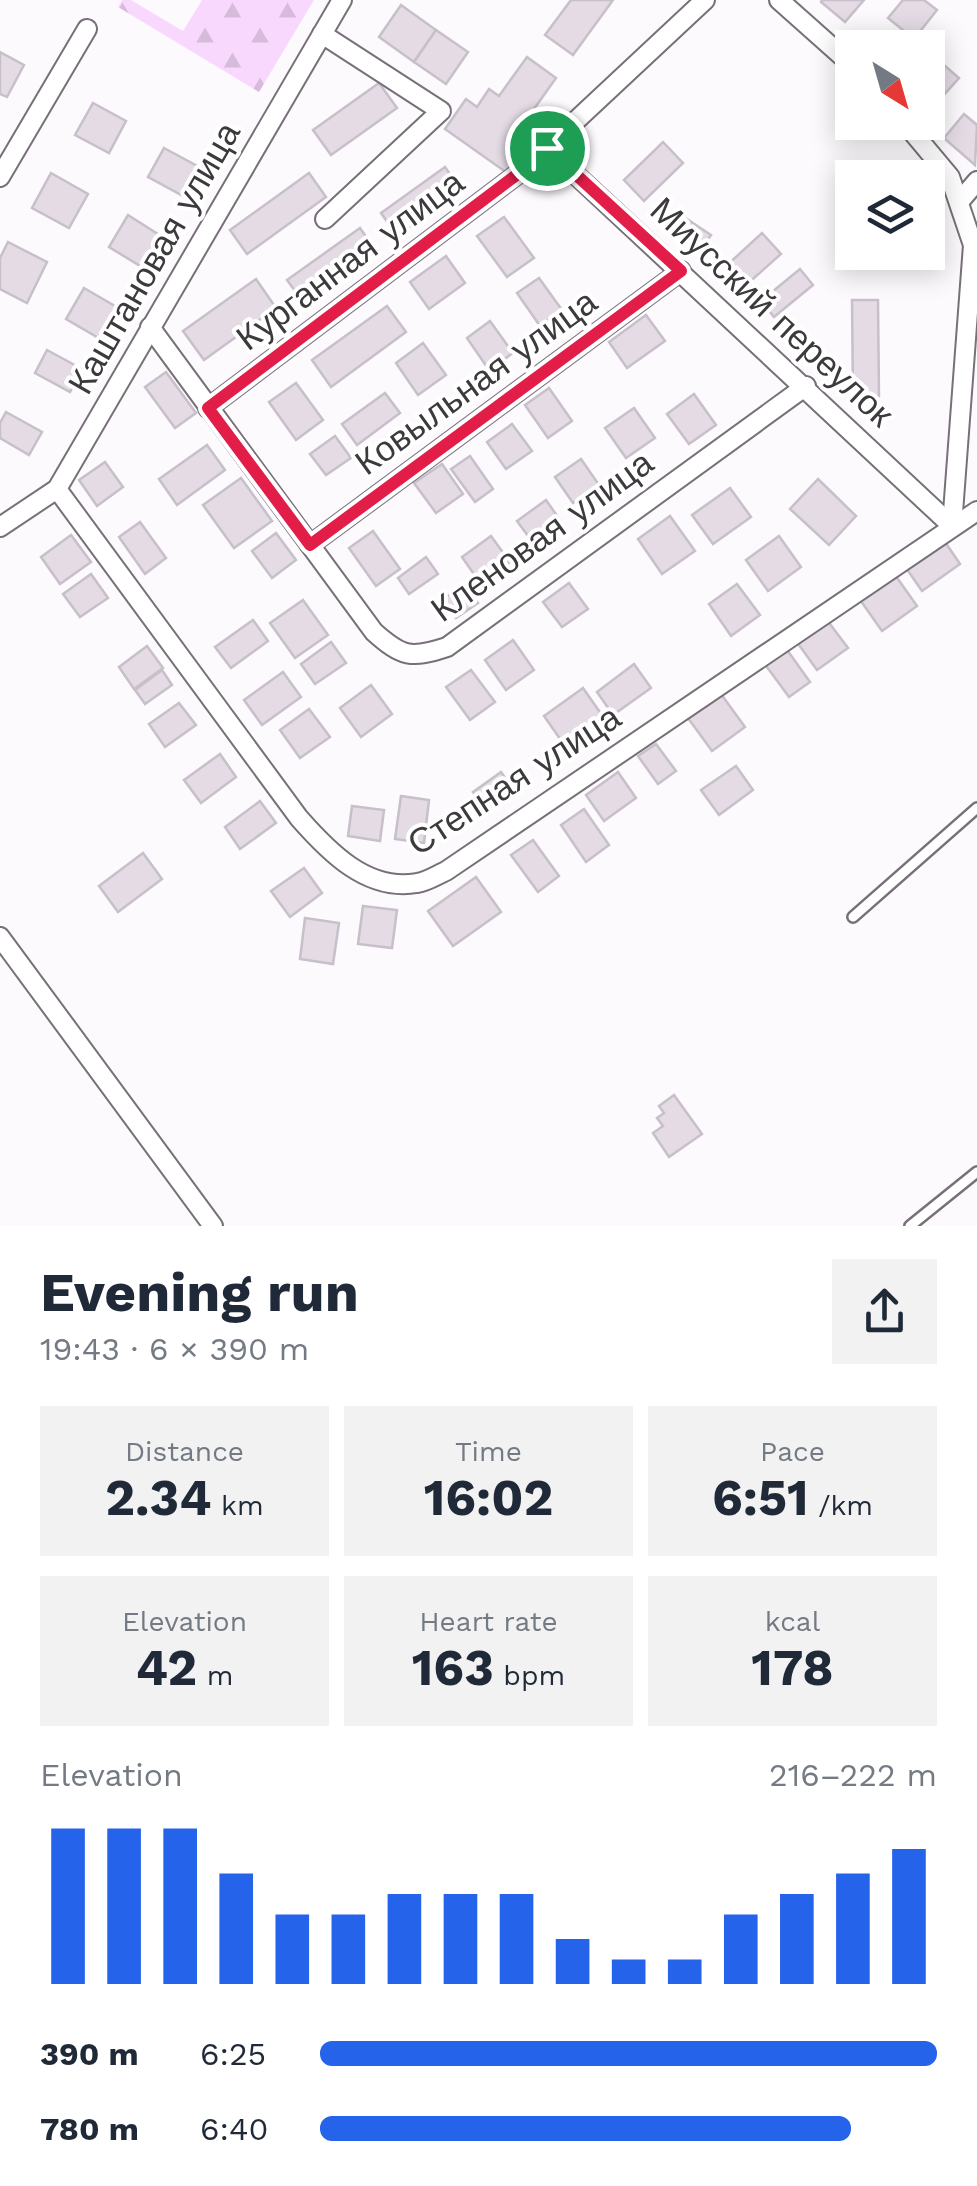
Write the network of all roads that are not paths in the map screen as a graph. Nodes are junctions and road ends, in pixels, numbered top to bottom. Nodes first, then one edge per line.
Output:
1 (342, 0) edge
2 (705, 0) edge
3 (778, 0) edge
4 (88, 29) dead end
5 (322, 34) junction
6 (835, 50) edge
7 (919, 140) edge
8 (547, 148) junction
9 (0, 177) edge
10 (977, 181) edge
11 (959, 202) junction
12 (325, 218) dead end
13 (681, 271) junction
14 (150, 327) junction
15 (806, 386) junction
16 (208, 408) junction
17 (57, 489) junction
18 (977, 511) edge
19 (952, 526) junction
20 (0, 528) edge
21 (310, 545) junction
22 (977, 808) edge
23 (853, 917) dead end
24 (0, 937) edge
25 (977, 1172) edge
26 (213, 1226) edge
27 (910, 1226) edge

1 - 5 street, Каштановая улица
2 - 8 street, Курганная улица
3 - 6 street
4 - 9 street
5 - 12 street
5 - 14 street, Каштановая улица
7 - 11 street
8 - 13 street, Миусский переулок
8 - 16 street, Курганная улица
10 - 11 street
11 - 19 street
13 - 15 street, Миусский переулок
13 - 21 street, Ковыльная улица
14 - 16 street, Кленовая улица
14 - 17 street, Каштановая улица
15 - 19 street, Миусский переулок
15 - 21 street, Кленовая улица
16 - 21 street, Кленовая улица
17 - 19 street, Степная улица
17 - 20 street, Каштановая улица
18 - 19 street, Степная улица
22 - 23 lane
24 - 26 street
25 - 27 lane

